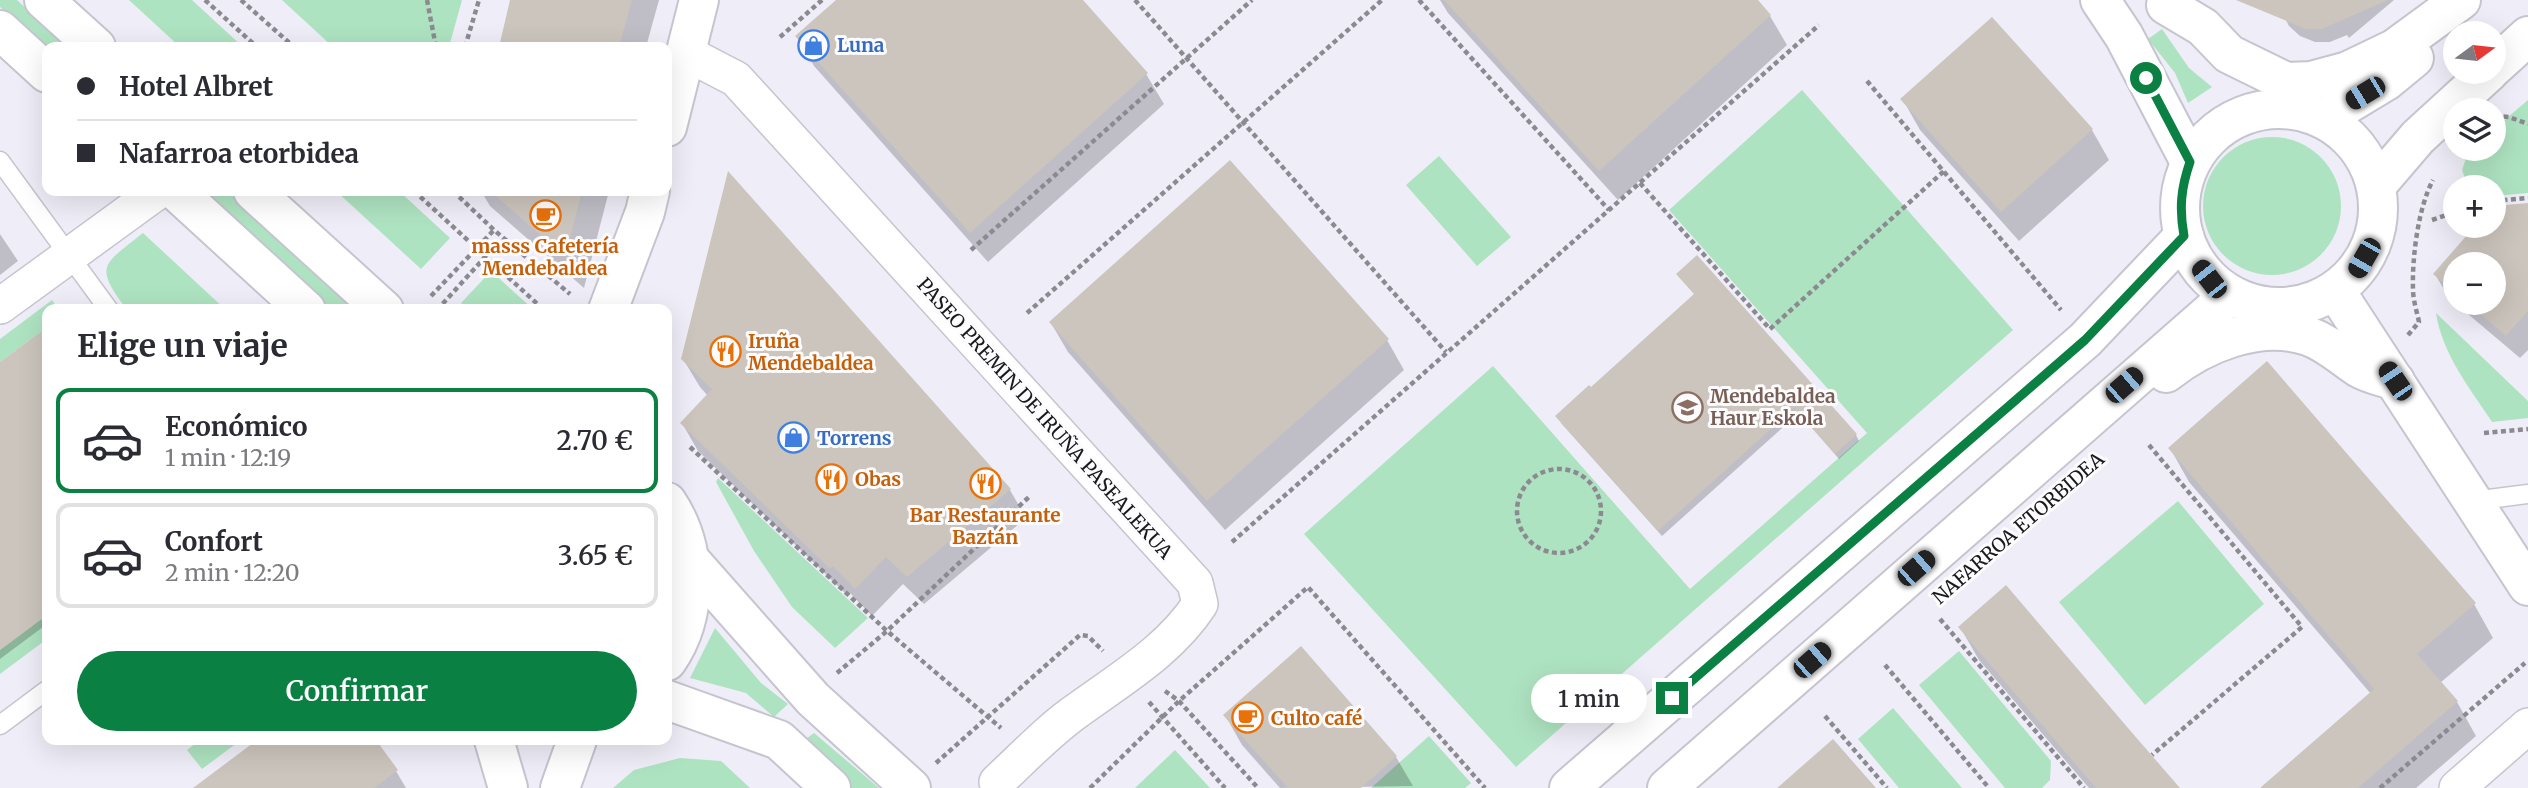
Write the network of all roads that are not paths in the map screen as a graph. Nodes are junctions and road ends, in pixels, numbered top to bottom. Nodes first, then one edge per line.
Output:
1 (44, 0) edge
2 (699, 0) edge
3 (2100, 0) edge
4 (2461, 0) edge
5 (2482, 0) edge
6 (2165, 3) edge
7 (0, 30) edge
8 (2528, 36) edge
9 (90, 42) edge
10 (686, 53) junction
11 (2506, 56) edge
12 (42, 69) edge
13 (2476, 84) edge
14 (672, 108) edge
15 (2269, 109) junction
16 (2323, 119) junction
17 (0, 160) edge
18 (2190, 162) junction
19 (2376, 186) junction
20 (151, 196) edge
21 (181, 196) edge
22 (259, 196) edge
23 (648, 201) edge
24 (2184, 236) junction
25 (70, 255) junction
26 (2335, 290) junction
27 (2230, 295) junction
28 (106, 304) edge
29 (299, 304) edge
30 (377, 304) edge
31 (610, 304) edge
32 (633, 304) edge
33 (0, 306) edge
34 (2395, 381) junction
35 (2041, 458) junction
36 (2528, 494) edge
37 (2473, 501) junction
38 (672, 510) edge
39 (691, 560) junction
40 (2528, 586) edge
41 (672, 654) edge
42 (42, 695) edge
43 (672, 702) edge
44 (0, 725) edge
45 (2528, 726) edge
46 (495, 745) edge
47 (575, 745) edge
48 (921, 778) edge
49 (997, 782) dead end
50 (508, 788) edge
51 (560, 788) edge
52 (831, 788) edge
53 (1569, 788) edge
54 (1667, 788) edge
55 (2457, 788) edge

1 - 9 main road
2 - 10 main road
3 - 18 main road
4 - 6 main road
5 - 16 main road
6 - 15 main road
7 - 12 main road
8 - 11 main road
10 - 14 main road
10 - 49 street, PASEO PREMIN DE IRUÑA PASEALEKUA
13 - 19 main road
15 - 16 main road
15 - 18 main road
16 - 19 main road
17 - 25 lane
18 - 24 main road
19 - 26 main road
20 - 25 street
21 - 29 main road
22 - 30 main road
23 - 31 main road
23 - 32 main road
24 - 27 main road
24 - 53 main road
25 - 28 lane
25 - 33 street
26 - 27 main road
26 - 34 main road
27 - 35 main road, NAFARROA ETORBIDEA
34 - 35 main road, NAFARROA ETORBIDEA
34 - 37 main road
35 - 54 main road, NAFARROA ETORBIDEA
36 - 37 lane
37 - 40 main road
38 - 39 main road
39 - 41 main road
39 - 48 main road
42 - 44 lane
43 - 52 main road
45 - 55 street
46 - 50 main road
47 - 51 main road

